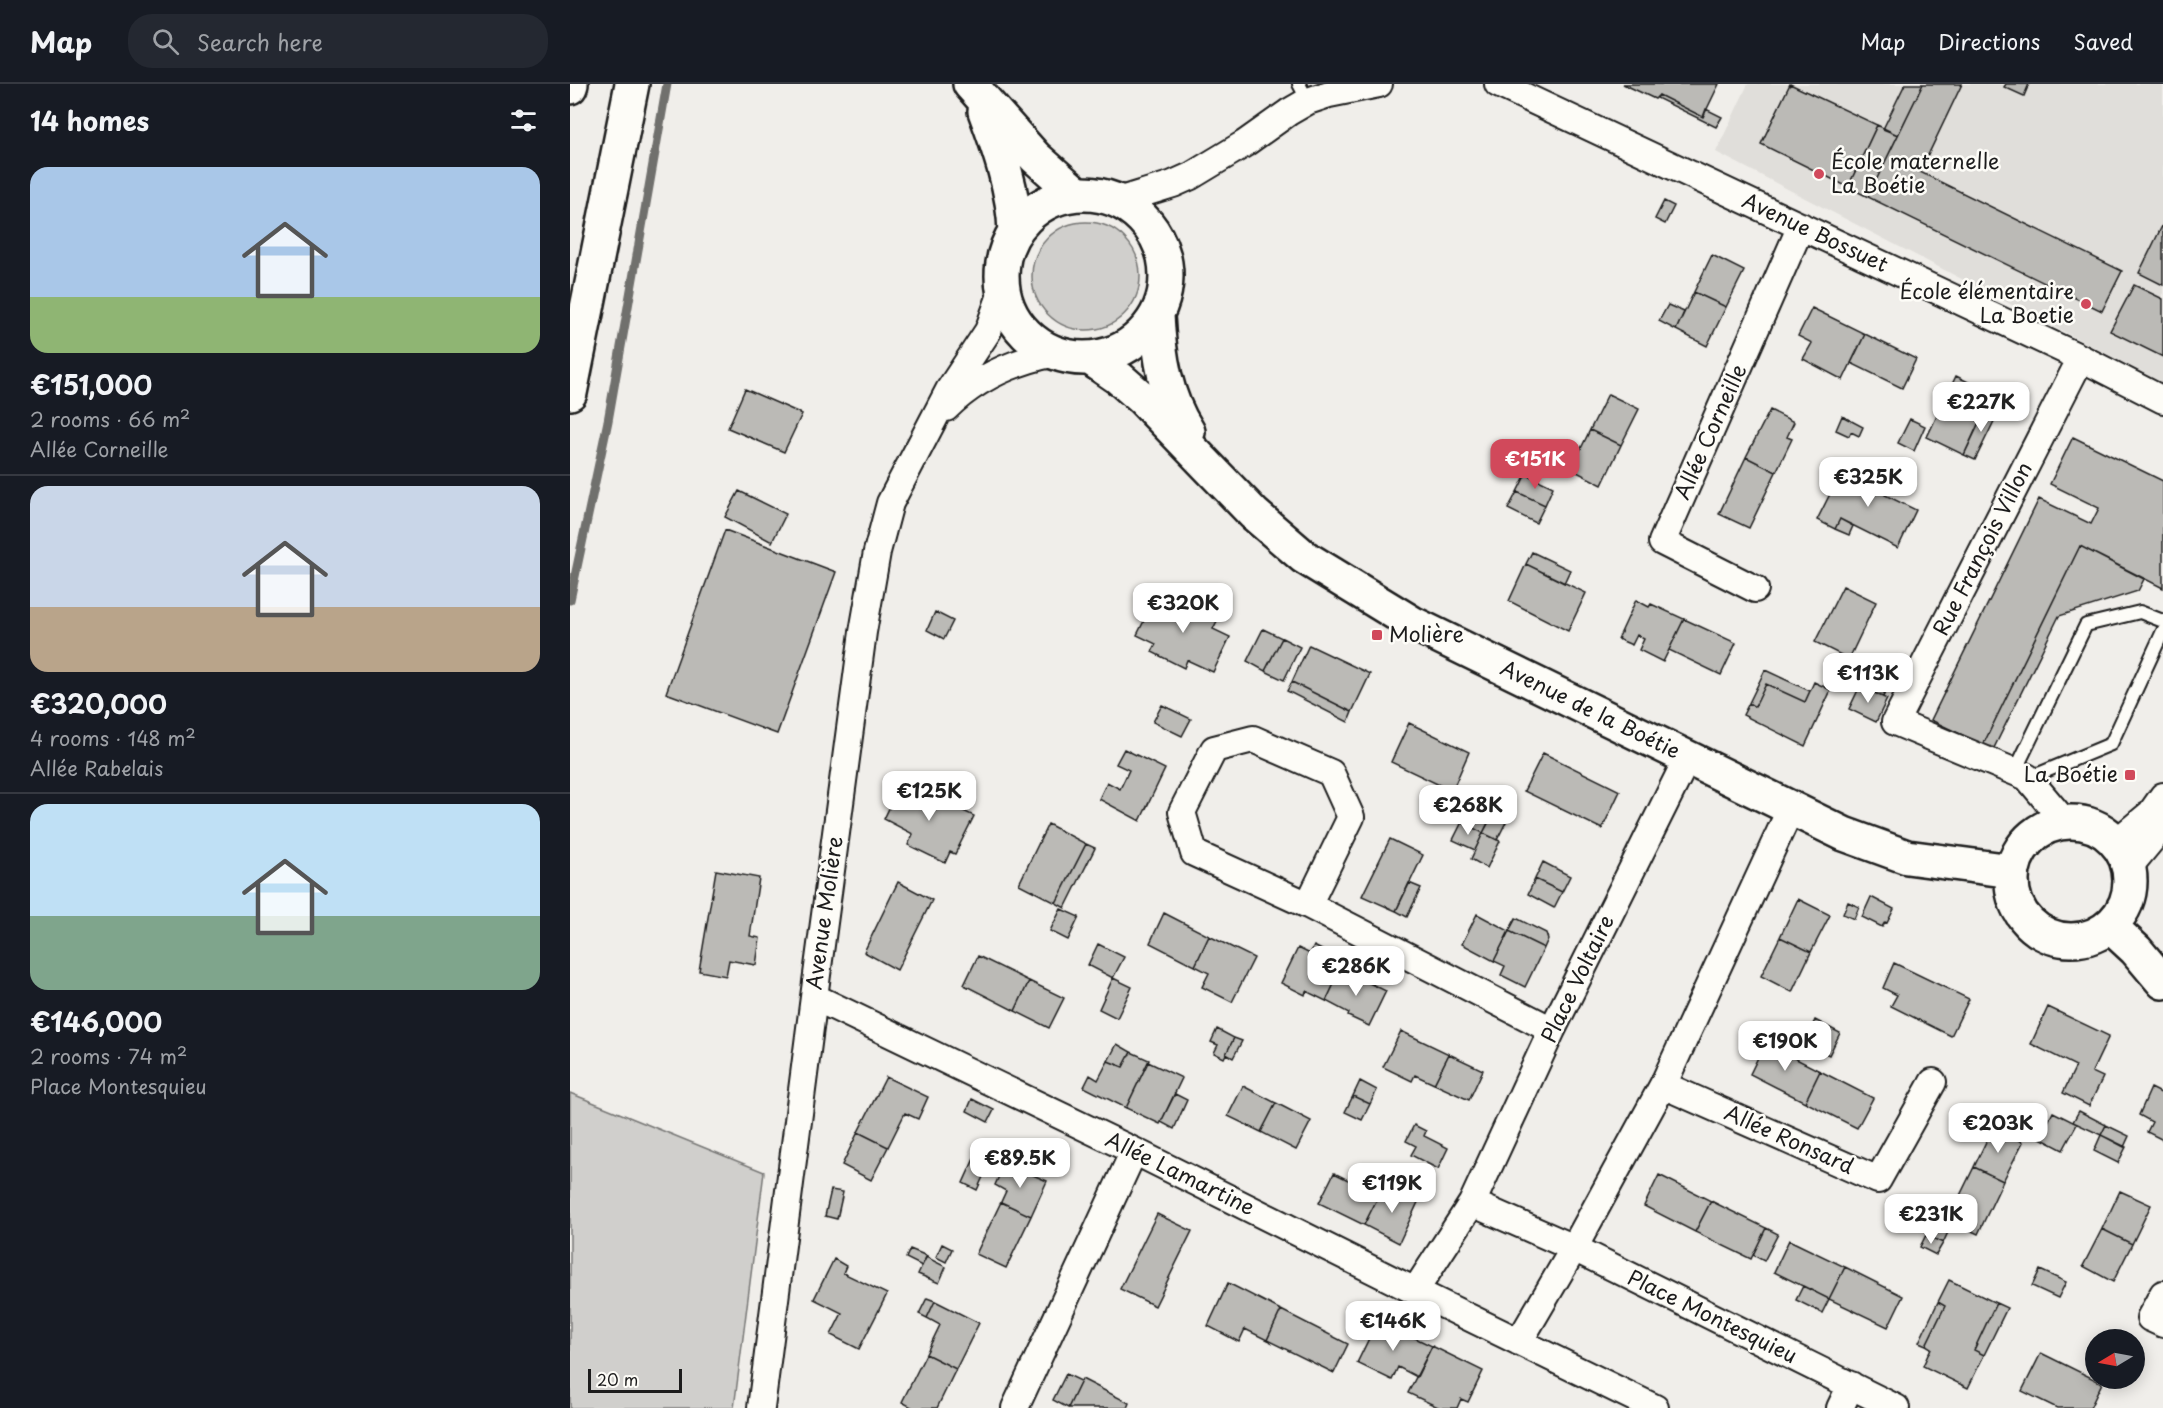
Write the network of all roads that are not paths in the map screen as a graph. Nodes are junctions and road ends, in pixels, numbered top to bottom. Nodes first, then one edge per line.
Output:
1 (632, 84) edge
2 (1380, 84) edge
3 (1498, 84) edge
4 (974, 90) edge
5 (1304, 92) edge
6 (1077, 194) junction
7 (1118, 201) junction
8 (1801, 226) junction
9 (1015, 232) junction
10 (1003, 289) junction
11 (1156, 315) junction
12 (1056, 353) junction
13 (1090, 358) junction
14 (2081, 358) junction
15 (570, 393) edge
16 (2163, 400) edge
17 (928, 428) junction
18 (1210, 466) junction
19 (1755, 589) dead end
20 (2163, 621) edge
21 (2163, 631) edge
22 (1688, 757) junction
23 (2021, 774) junction
24 (2163, 796) edge
25 (1791, 808) junction
26 (2064, 821) junction
27 (2163, 826) edge
28 (2123, 854) junction
29 (2012, 871) junction
30 (1308, 905) junction
31 (2110, 926) junction
32 (2163, 982) edge
33 (814, 997) junction
34 (1552, 1030) junction
35 (1933, 1082) dead end
36 (1662, 1085) junction
37 (1134, 1151) junction
38 (1472, 1203) junction
39 (1574, 1248) junction
40 (1415, 1291) junction
41 (2163, 1294) edge
42 (2163, 1324) edge
43 (1519, 1342) junction
44 (1851, 1385) junction
45 (761, 1408) edge
46 (1015, 1408) edge
47 (1655, 1408) edge
48 (1840, 1408) edge
49 (1896, 1408) edge

1 - 15 main road
2 - 5 street
3 - 8 street, Avenue Bossuet
4 - 6 main road
4 - 9 main road
5 - 7 street
6 - 7 main road
6 - 9 main road
7 - 11 main road
8 - 14 street, Avenue Bossuet
8 - 19 street, Allée Corneille
9 - 10 main road
10 - 12 main road
10 - 17 street, Avenue Molière
11 - 13 main road
11 - 18 main road, Avenue de la Boétie
12 - 13 main road
12 - 17 street, Avenue Molière
13 - 18 main road, Avenue de la Boétie
14 - 16 street, Avenue Bossuet
14 - 23 street, Rue François Villon
17 - 33 street, Avenue Molière
18 - 22 main road, Avenue de la Boétie
20 - 23 lane
21 - 23 lane
22 - 25 main road, Avenue de la Boétie
22 - 34 street, Place Voltaire
23 - 26 street, Rue François Villon
24 - 28 street
25 - 29 main road, Avenue de la Boétie
25 - 36 street
26 - 28 main road
26 - 29 main road
27 - 28 street
28 - 31 main road
29 - 31 main road
30 - 30 street
30 - 34 street
31 - 32 main road
33 - 37 street, Allée Lamartine
33 - 45 street, Avenue Molière
34 - 38 street, Place Voltaire
35 - 36 street, Allée Ronsard
36 - 39 street
37 - 40 street, Allée Lamartine
37 - 46 street
38 - 39 street, Place Montesquieu
38 - 40 street
39 - 43 street
39 - 44 street, Place Montesquieu
40 - 43 street
41 - 42 street
43 - 47 street
44 - 48 street
44 - 49 street, Place Montesquieu

